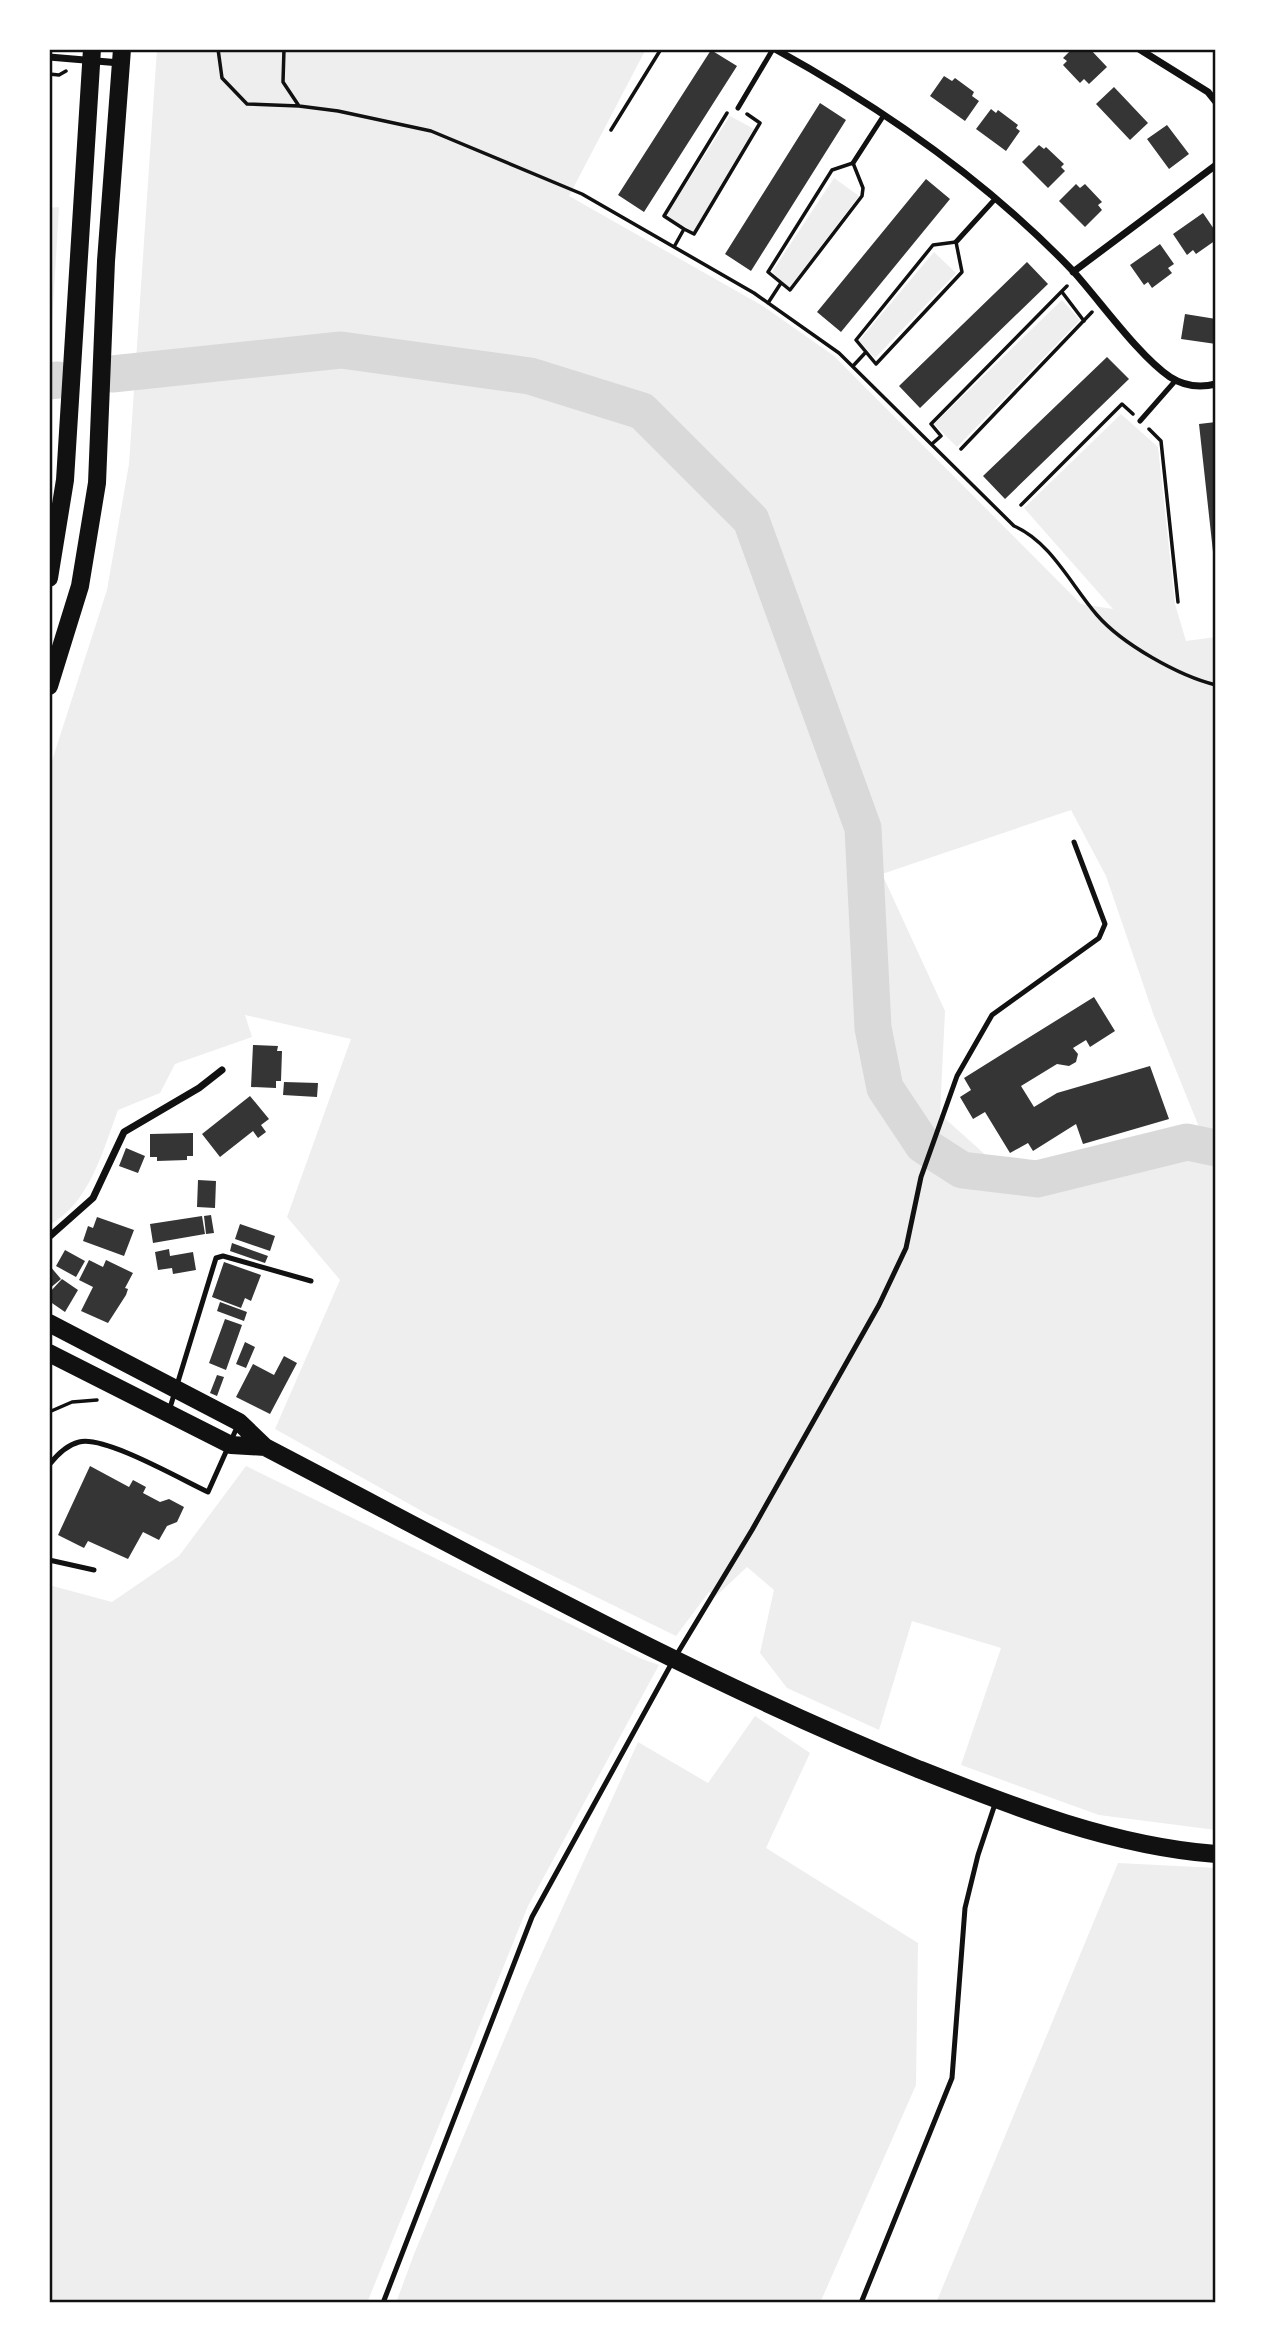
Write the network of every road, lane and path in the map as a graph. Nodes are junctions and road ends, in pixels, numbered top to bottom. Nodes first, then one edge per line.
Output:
1 (218, 49) edge
2 (284, 49) edge
3 (661, 49) edge
4 (774, 49) edge
5 (1139, 49) edge
6 (92, 54) edge
7 (121, 56) edge
8 (49, 57) edge
9 (1216, 102) edge
10 (299, 107) junction
11 (738, 108) junction
12 (884, 115) junction
13 (611, 130) dead end
14 (853, 163) junction
15 (1216, 165) edge
16 (996, 198) junction
17 (684, 229) junction
18 (956, 242) junction
19 (674, 247) junction
20 (1075, 274) junction
21 (781, 283) junction
22 (1062, 291) junction
23 (768, 303) junction
24 (1101, 303) junction
25 (1084, 321) junction
26 (866, 352) junction
27 (853, 366) junction
28 (1176, 380) junction
29 (1216, 384) edge
30 (1140, 421) junction
31 (931, 445) dead end
32 (961, 449) dead end
33 (65, 480) junction
34 (97, 483) junction
35 (1021, 505) dead end
36 (49, 578) edge
37 (1178, 602) dead end
38 (1216, 685) edge
39 (49, 686) edge
40 (1074, 842) dead end
41 (222, 1070) dead end
42 (49, 1237) edge
43 (311, 1281) dead end
44 (49, 1323) edge
45 (49, 1353) edge
46 (112, 1385) junction
47 (176, 1388) junction
48 (49, 1412) edge
49 (168, 1413) junction
50 (239, 1422) junction
51 (231, 1445) junction
52 (265, 1447) junction
53 (49, 1465) edge
54 (49, 1560) edge
55 (94, 1570) dead end
56 (674, 1659) junction
57 (996, 1800) junction
58 (1216, 1854) edge
59 (383, 2303) edge
60 (861, 2303) edge

1 - 10 path
2 - 10 path
3 - 13 path
4 - 11 lane
4 - 12 street
5 - 9 street
6 - 7 street
6 - 8 street
6 - 33 main road
7 - 34 main road
10 - 19 path
11 - 17 path
11 - 17 path
12 - 14 lane
12 - 16 street
14 - 21 path
14 - 21 path
15 - 20 street
16 - 18 lane
16 - 20 street
17 - 19 path
18 - 26 path
18 - 26 path
19 - 23 path
20 - 22 path
20 - 24 street
21 - 23 path
22 - 25 path
22 - 31 path
23 - 27 path
24 - 25 path
24 - 28 street
25 - 32 path
26 - 27 path
27 - 38 path
28 - 29 street
28 - 30 lane
30 - 35 path
30 - 37 path
33 - 34 main road
33 - 36 main road
34 - 39 main road
40 - 56 lane
41 - 42 street
43 - 47 lane
44 - 47 main road
45 - 46 main road
46 - 48 path
46 - 49 main road
47 - 49 lane
47 - 50 main road
49 - 51 main road
50 - 51 lane
50 - 52 main road
51 - 52 main road
51 - 53 lane
52 - 56 main road
54 - 55 lane
56 - 57 main road
56 - 59 lane
57 - 58 main road
57 - 60 lane

